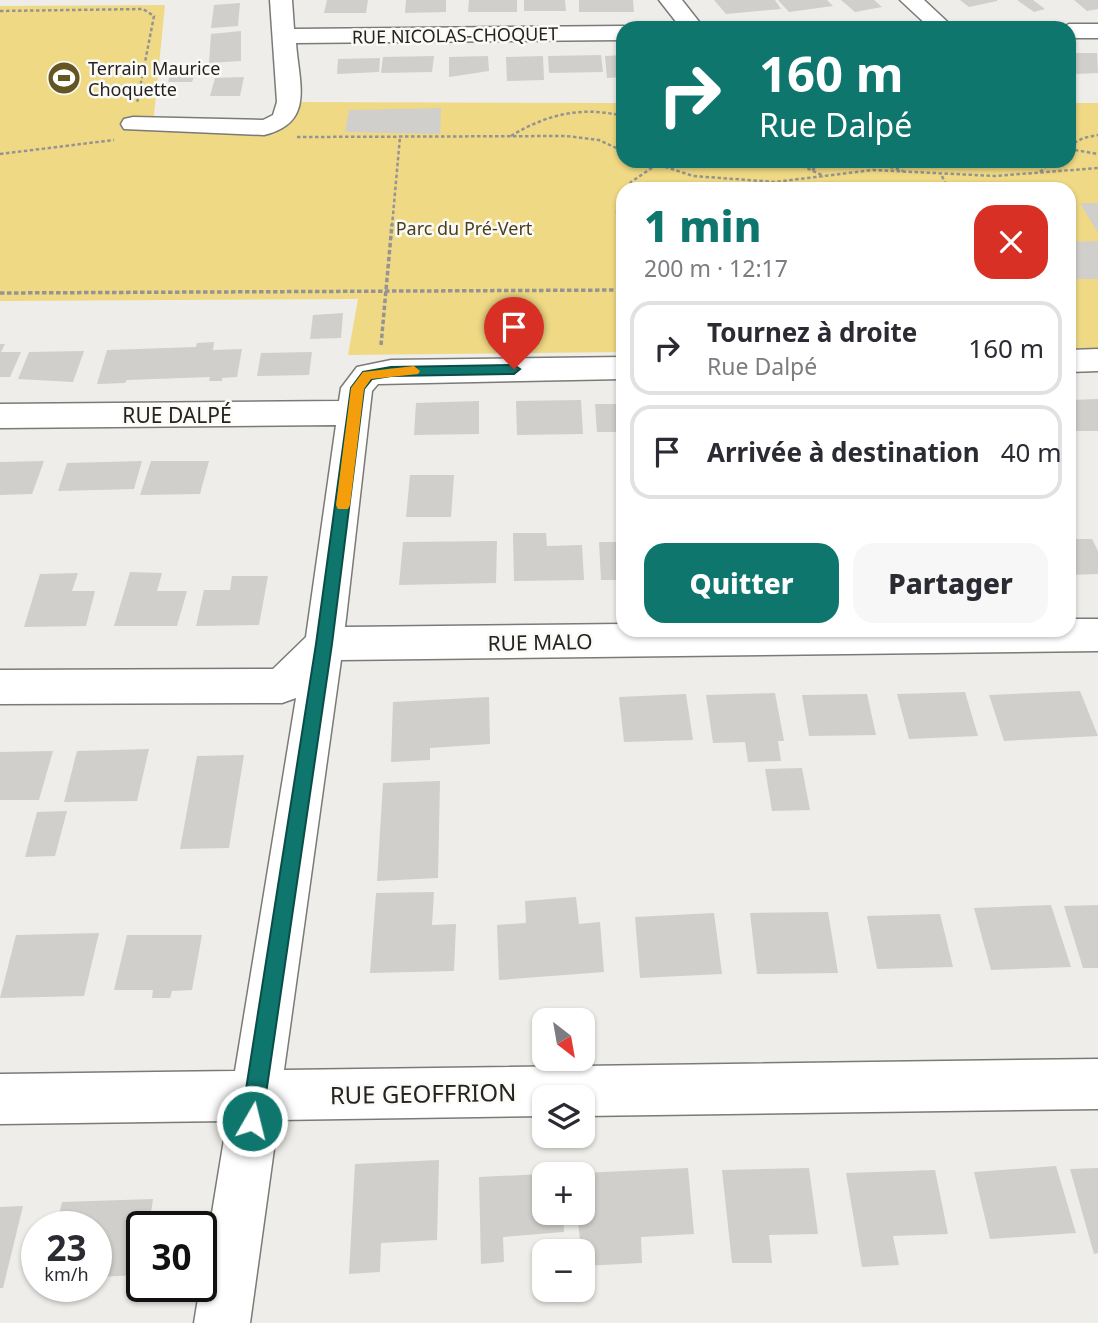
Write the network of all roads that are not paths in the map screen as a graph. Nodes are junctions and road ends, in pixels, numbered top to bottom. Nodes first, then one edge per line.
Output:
1 (281, 0) edge
2 (670, 0) edge
3 (911, 0) edge
4 (687, 21) edge
5 (935, 21) edge
6 (1076, 31) edge
7 (1098, 31) edge
8 (616, 33) edge
9 (286, 36) junction
10 (133, 124) road end
11 (1098, 360) edge
12 (1076, 361) edge
13 (616, 369) edge
14 (367, 387) junction
15 (0, 416) edge
16 (1076, 635) edge
17 (1098, 635) edge
18 (926, 637) edge
19 (324, 644) junction
20 (0, 687) edge
21 (1098, 1084) edge
22 (255, 1095) junction
23 (0, 1099) edge
24 (222, 1323) edge

1 - 9 street
2 - 4 street
3 - 5 street
6 - 7 street
8 - 9 street, RUE NICOLAS-CHOQUET
9 - 10 street
11 - 12 street
13 - 14 street, RUE DALPÉ
14 - 15 street, RUE DALPÉ
14 - 19 street
16 - 17 street, RUE MALO
18 - 19 street, RUE MALO
19 - 20 street
19 - 22 street
21 - 22 street, RUE GEOFFRION
22 - 23 street, RUE GEOFFRION
22 - 24 street

